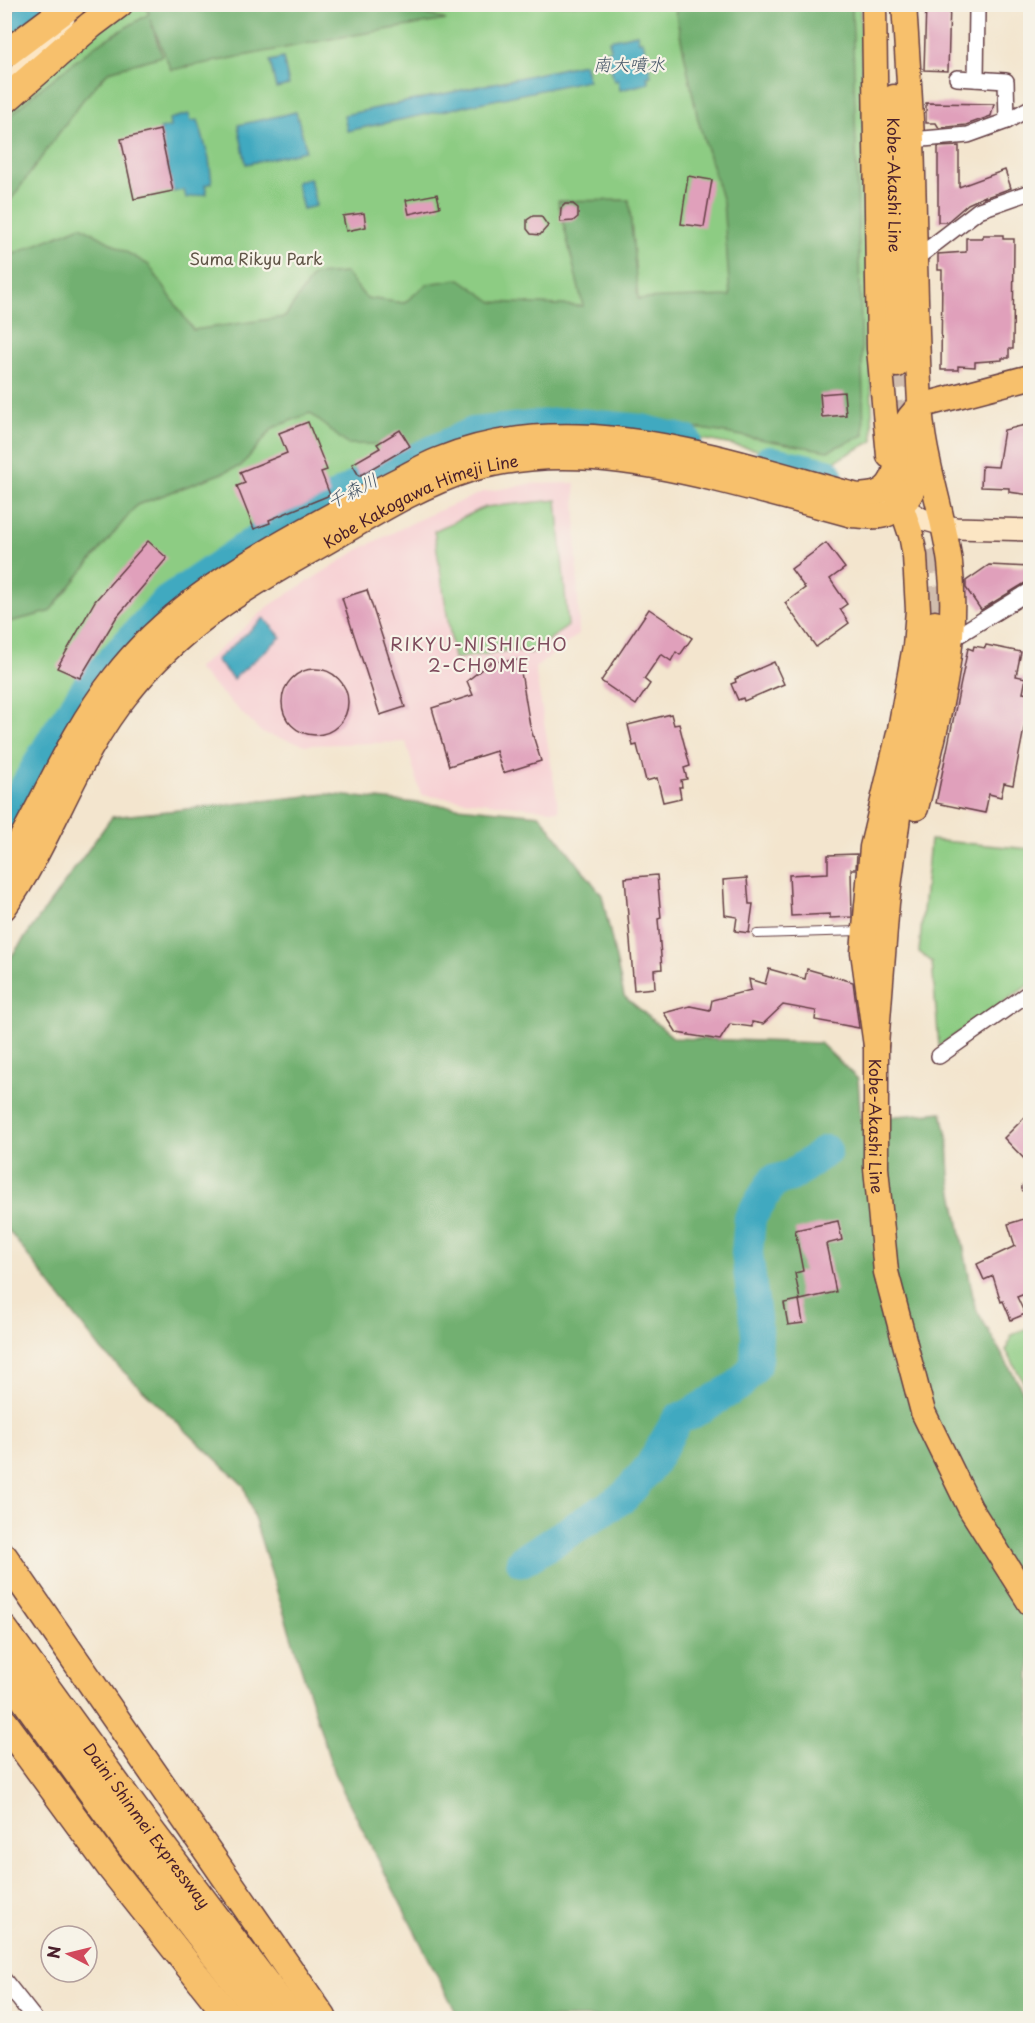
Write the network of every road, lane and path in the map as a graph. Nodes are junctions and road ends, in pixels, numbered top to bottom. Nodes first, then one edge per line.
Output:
1 (73, 4) edge
2 (119, 4) edge
3 (874, 4) edge
4 (893, 4) edge
5 (904, 4) edge
6 (976, 9) dead end
7 (4, 55) edge
8 (957, 78) dead end
9 (976, 79) junction
10 (4, 92) edge
11 (4, 101) edge
12 (1030, 108) edge
13 (1007, 121) junction
14 (912, 140) junction
15 (1030, 192) edge
16 (914, 260) junction
17 (897, 365) tunnel mouth
18 (1030, 377) edge
19 (920, 406) junction
20 (893, 479) junction
21 (855, 505) junction
22 (900, 505) junction
23 (1030, 530) edge
24 (943, 531) junction
25 (911, 536) junction
26 (1030, 591) edge
27 (943, 631) junction
28 (4, 869) edge
29 (4, 908) edge
30 (865, 931) junction
31 (757, 934) dead end
32 (1030, 992) edge
33 (876, 1046) junction
34 (939, 1056) dead end
35 (4, 1557) edge
36 (1030, 1603) edge
37 (4, 1629) edge
38 (4, 1671) edge
39 (4, 1722) edge
40 (200, 1916) junction
41 (4, 1980) edge
42 (34, 2019) edge
43 (230, 2019) edge
44 (263, 2019) edge
45 (292, 2019) edge
46 (323, 2019) edge

1 - 7 highway
1 - 10 street
2 - 11 highway
3 - 20 main road
4 - 17 main road, Kobe-Akashi Line
5 - 14 main road
6 - 9 street
8 - 9 street
9 - 13 street
12 - 13 street
13 - 14 street
14 - 16 main road
15 - 16 street
16 - 19 main road
18 - 19 main road
19 - 20 main road
19 - 22 main road
19 - 24 main road, Kobe-Akashi Line
20 - 21 main road
20 - 22 main road
21 - 22 main road, Kobe Kakogawa Himeji Line
21 - 25 main road
21 - 28 main road, Kobe Kakogawa Himeji Line
21 - 29 main road, Kobe Kakogawa Himeji Line
22 - 24 street
22 - 25 main road
23 - 24 street
24 - 25 street
24 - 27 main road, Kobe-Akashi Line
25 - 30 main road
26 - 27 street
27 - 33 main road, Kobe-Akashi Line
30 - 31 lane
30 - 33 main road
32 - 34 street
33 - 36 main road, Kobe-Akashi Line
35 - 46 highway
37 - 40 highway, Daini Shinmei Expressway
38 - 40 highway, Daini Shinmei Expressway
39 - 43 highway
40 - 44 highway, Daini Shinmei Expressway
40 - 45 highway, Daini Shinmei Expressway
41 - 42 street

